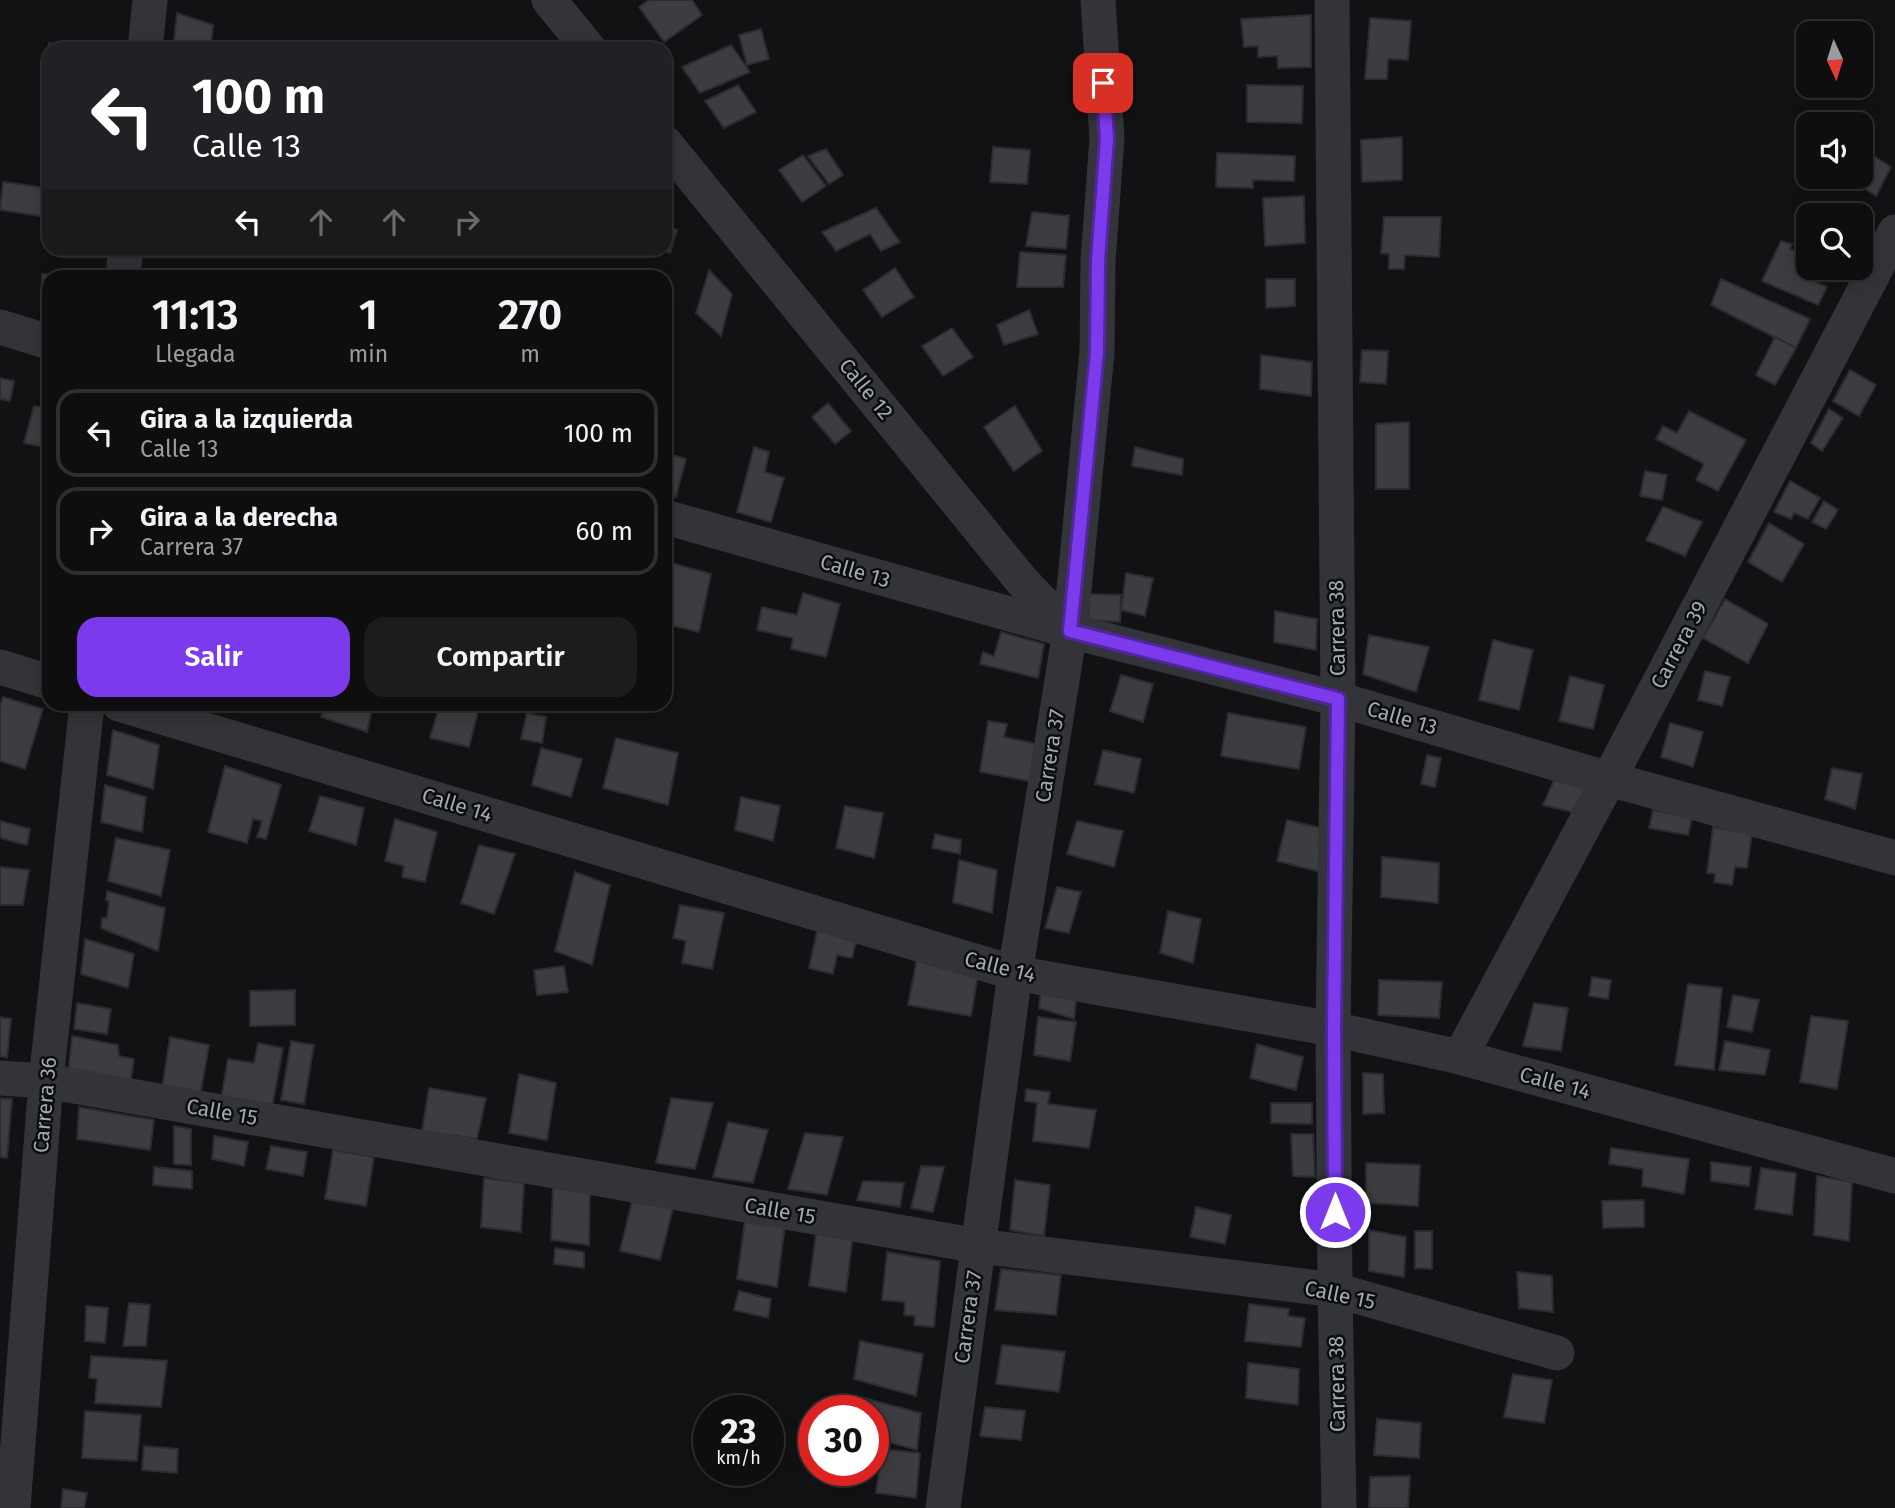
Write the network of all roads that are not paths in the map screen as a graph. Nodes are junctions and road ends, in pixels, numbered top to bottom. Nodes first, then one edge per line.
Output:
1 (150, 0) edge
2 (549, 0) edge
3 (1098, 0) edge
4 (1332, 0) edge
5 (146, 42) edge
6 (583, 42) edge
7 (672, 152) edge
8 (1895, 232) edge
9 (0, 327) edge
10 (42, 340) edge
11 (672, 519) edge
12 (1070, 631) junction
13 (0, 667) edge
14 (42, 680) edge
15 (1338, 699) junction
16 (86, 711) edge
17 (142, 711) edge
18 (1609, 779) junction
19 (1895, 858) edge
20 (1015, 973) junction
21 (1334, 1029) junction
22 (1460, 1057) junction
23 (0, 1077) edge
24 (46, 1081) junction
25 (1895, 1176) edge
26 (978, 1246) junction
27 (1335, 1290) junction
28 (1557, 1353) dead end
29 (13, 1508) edge
30 (943, 1508) edge
31 (1339, 1508) edge

1 - 5 street
2 - 6 street
3 - 12 street, Carrera 37
4 - 15 street, Carrera 38
7 - 12 street, Calle 12
8 - 18 street, Carrera 39
9 - 10 street
11 - 12 street, Calle 13
12 - 15 street, Calle 13
12 - 20 street, Carrera 37
13 - 14 street
15 - 18 street, Calle 13
15 - 21 street, Carrera 38
16 - 24 street, Carrera 36
17 - 20 street, Calle 14
18 - 19 street, Calle 13
18 - 22 street, Carrera 39
20 - 21 street, Calle 14
20 - 26 street, Carrera 37
21 - 22 street, Calle 14
21 - 27 street, Carrera 38
22 - 25 street, Calle 14
23 - 24 street, Calle 15
24 - 26 street, Calle 15
24 - 29 street, Carrera 36
26 - 27 street, Calle 15
26 - 30 street, Carrera 37
27 - 28 street, Calle 15
27 - 31 street, Carrera 38

